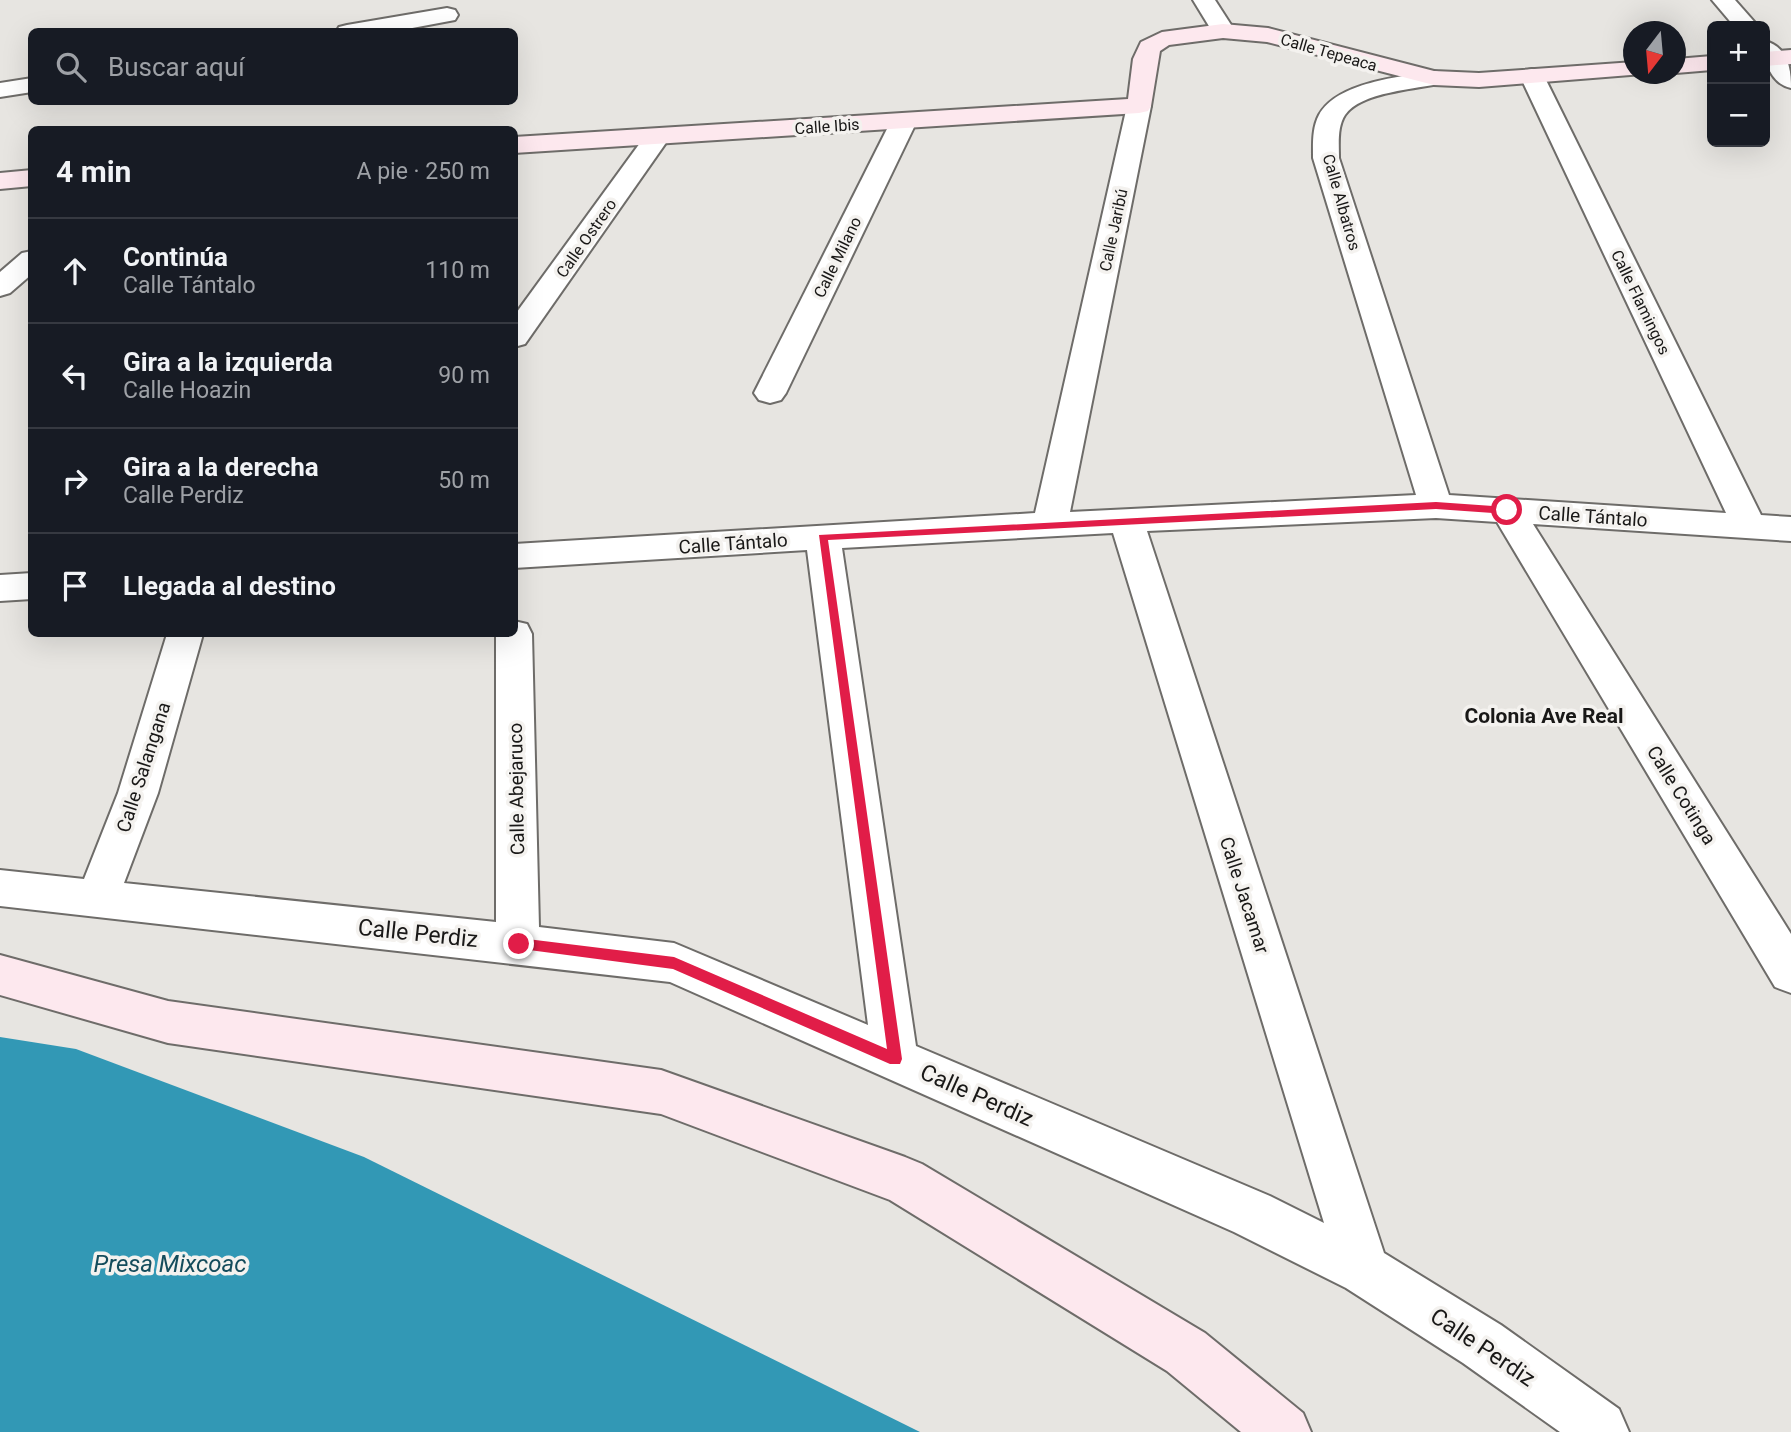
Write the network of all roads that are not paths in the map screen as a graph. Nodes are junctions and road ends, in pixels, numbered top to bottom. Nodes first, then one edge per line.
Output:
1 (1204, 0) edge
2 (1723, 0) edge
3 (447, 15) dead end
4 (1742, 21) edge
5 (371, 28) edge
6 (1223, 31) junction
7 (1774, 56) edge
8 (1707, 63) edge
9 (1686, 65) edge
10 (1623, 70) edge
11 (1532, 76) junction
12 (1434, 79) junction
13 (1791, 81) edge
14 (28, 86) edge
15 (0, 90) edge
16 (1139, 106) junction
17 (904, 121) junction
18 (657, 137) junction
19 (518, 145) edge
20 (28, 178) edge
21 (0, 181) edge
22 (28, 262) edge
23 (0, 287) edge
24 (518, 332) edge
25 (770, 393) dead end
26 (1436, 506) junction
27 (1507, 510) junction
28 (1126, 521) junction
29 (1050, 524) junction
30 (1750, 527) junction
31 (1791, 530) edge
32 (823, 537) junction
33 (518, 556) edge
34 (28, 586) edge
35 (0, 588) edge
36 (184, 637) edge
37 (514, 637) edge
38 (0, 888) edge
39 (97, 899) junction
40 (519, 944) junction
41 (1791, 973) edge
42 (0, 975) edge
43 (895, 1059) junction
44 (1364, 1270) junction
45 (1284, 1432) edge
46 (1602, 1432) edge

1 - 6 street
2 - 4 street
3 - 5 street
6 - 12 street, Calle Tepeaca
6 - 16 street, Calle Jaribú
7 - 13 street
8 - 9 street
10 - 11 street, Calle Albatros
11 - 12 street, Calle Albatros
11 - 30 street, Calle Flamingos
12 - 26 street, Calle Albatros
14 - 15 street
16 - 17 street, Calle Ibis
16 - 29 street, Calle Jaribú
17 - 18 street, Calle Ibis
17 - 25 street, Calle Milano
18 - 19 street, Calle Ibis
18 - 24 street, Calle Ostrero
20 - 21 street
22 - 23 street
26 - 27 street, Calle Tántalo
26 - 28 street, Calle Tántalo
27 - 30 street, Calle Tántalo
27 - 41 street, Calle Cotinga
28 - 29 street, Calle Tántalo
28 - 44 street, Calle Jacamar
29 - 32 street, Calle Tántalo
30 - 31 street, Calle Tántalo
32 - 33 street, Calle Tántalo
32 - 43 street
34 - 35 street
36 - 39 street, Calle Salangana
37 - 40 street, Calle Abejaruco
38 - 39 street, Calle Perdiz
39 - 40 street, Calle Perdiz
40 - 43 street, Calle Perdiz
42 - 45 street
43 - 44 street, Calle Perdiz
44 - 46 street, Calle Perdiz

